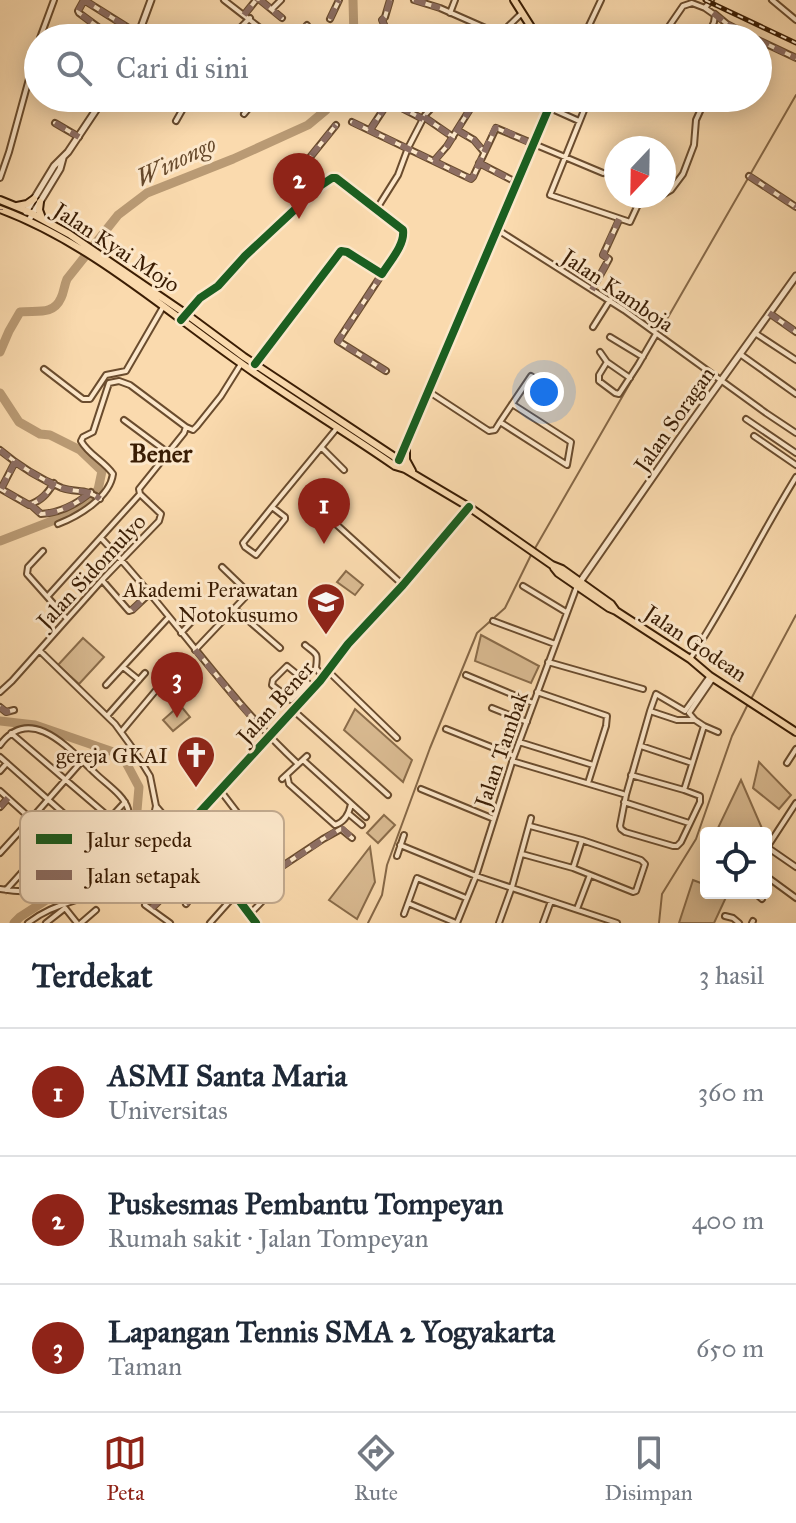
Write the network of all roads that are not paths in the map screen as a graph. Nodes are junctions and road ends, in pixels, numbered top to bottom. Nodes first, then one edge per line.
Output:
1 (54, 0) edge
2 (84, 0) edge
3 (151, 0) edge
4 (224, 0) edge
5 (258, 0) edge
6 (281, 0) edge
7 (339, 0) edge
8 (390, 0) edge
9 (414, 0) edge
10 (455, 0) edge
11 (514, 0) edge
12 (601, 0) edge
13 (711, 0) edge
14 (772, 0) edge
15 (686, 2) edge
16 (705, 8) junction
17 (272, 9) junction
18 (450, 13) junction
19 (522, 13) junction
20 (713, 13) junction
21 (247, 16) junction
22 (282, 18) dead end
23 (330, 19) dead end
24 (796, 20) edge
25 (45, 24) edge
26 (94, 24) edge
27 (119, 24) edge
28 (142, 24) edge
29 (241, 24) edge
30 (256, 24) edge
31 (384, 24) edge
32 (476, 24) edge
33 (510, 24) edge
34 (529, 24) edge
35 (590, 24) edge
36 (669, 24) edge
37 (713, 24) edge
38 (727, 24) edge
39 (772, 47) edge
40 (796, 58) edge
41 (24, 97) edge
42 (95, 112) edge
43 (181, 112) edge
44 (380, 112) edge
45 (411, 112) edge
46 (428, 112) edge
47 (468, 112) edge
48 (548, 112) edge
49 (559, 112) edge
50 (583, 112) edge
51 (700, 112) edge
52 (423, 118) junction
53 (176, 121) dead end
54 (579, 121) junction
55 (352, 122) dead end
56 (55, 123) dead end
57 (336, 125) dead end
58 (370, 130) junction
59 (457, 130) junction
60 (79, 137) junction
61 (453, 137) junction
62 (534, 145) junction
63 (408, 148) junction
64 (484, 152) junction
65 (566, 156) junction
66 (434, 161) junction
67 (479, 163) junction
68 (603, 173) dead end
69 (749, 176) dead end
70 (0, 178) edge
71 (325, 183) junction
72 (517, 183) junction
73 (676, 183) edge
74 (0, 200) edge
75 (37, 201) junction
76 (14, 206) junction
77 (796, 207) edge
78 (636, 208) edge
79 (0, 209) edge
80 (376, 210) junction
81 (28, 216) junction
82 (619, 219) junction
83 (44, 220) junction
84 (496, 229) junction
85 (68, 237) junction
86 (102, 260) junction
87 (382, 274) junction
88 (796, 276) edge
89 (592, 290) junction
90 (610, 300) junction
91 (163, 307) junction
92 (769, 313) junction
93 (184, 317) junction
94 (593, 327) dead end
95 (796, 332) edge
96 (755, 333) junction
97 (658, 335) junction
98 (610, 337) dead end
99 (600, 352) dead end
100 (740, 354) junction
101 (643, 357) junction
102 (796, 360) edge
103 (607, 362) junction
104 (241, 364) junction
105 (255, 364) junction
106 (44, 369) dead end
107 (386, 371) dead end
108 (630, 378) junction
109 (722, 379) junction
110 (544, 385) dead end
111 (428, 391) junction
112 (796, 394) edge
113 (512, 404) junction
114 (746, 419) dead end
115 (124, 420) dead end
116 (500, 422) junction
117 (339, 426) junction
118 (186, 427) junction
119 (796, 433) edge
120 (754, 436) dead end
121 (407, 441) junction
122 (322, 448) junction
123 (0, 450) edge
124 (381, 450) junction
125 (167, 452) junction
126 (796, 453) edge
127 (15, 462) junction
128 (400, 465) junction
129 (796, 465) edge
130 (344, 470) dead end
131 (418, 477) junction
132 (796, 477) edge
133 (54, 483) junction
134 (0, 490) edge
135 (91, 492) junction
136 (140, 494) junction
137 (98, 498) junction
138 (31, 505) junction
139 (272, 507) junction
140 (469, 507) junction
141 (326, 515) dead end
142 (58, 524) dead end
143 (101, 538) junction
144 (43, 551) dead end
145 (122, 560) junction
146 (552, 565) joint
147 (222, 567) dead end
148 (102, 580) junction
149 (579, 584) junction
150 (403, 585) junction
151 (523, 586) dead end
152 (149, 594) junction
153 (48, 596) junction
154 (235, 609) junction
155 (566, 612) junction
156 (196, 617) dead end
157 (168, 618) junction
158 (68, 620) junction
159 (493, 621) dead end
160 (181, 633) junction
161 (555, 644) junction
162 (305, 645) dead end
163 (280, 648) dead end
164 (195, 650) junction
165 (40, 651) junction
166 (690, 659) junction
167 (548, 662) junction
168 (123, 667) junction
169 (328, 671) junction
170 (145, 673) dead end
171 (466, 675) dead end
172 (323, 677) junction
173 (712, 677) junction
174 (139, 680) junction
175 (162, 683) dead end
176 (106, 685) dead end
177 (643, 689) dead end
178 (0, 692) edge
179 (301, 692) junction
180 (537, 692) junction
181 (305, 697) junction
182 (533, 703) junction
183 (0, 707) edge
184 (492, 708) dead end
185 (14, 710) dead end
186 (293, 710) junction
187 (650, 711) junction
188 (107, 716) junction
189 (695, 720) junction
190 (527, 722) junction
191 (704, 726) junction
192 (446, 729) dead end
193 (121, 732) junction
194 (718, 732) dead end
195 (796, 732) edge
196 (11, 733) junction
197 (268, 737) junction
198 (397, 738) dead end
199 (519, 742) junction
200 (0, 745) edge
201 (640, 746) junction
202 (796, 749) edge
203 (0, 757) edge
204 (513, 758) junction
205 (303, 760) junction
206 (82, 761) junction
207 (7, 763) junction
208 (692, 763) junction
209 (787, 763) dead end
210 (593, 765) junction
211 (0, 771) edge
212 (631, 775) junction
213 (66, 780) junction
214 (588, 783) junction
215 (421, 789) dead end
216 (220, 790) junction
217 (684, 790) junction
218 (0, 791) edge
219 (623, 794) dead end
220 (388, 795) dead end
221 (8, 798) junction
222 (49, 800) junction
223 (125, 802) junction
224 (624, 802) junction
225 (796, 803) edge
226 (351, 804) junction
227 (156, 806) junction
228 (0, 807) edge
229 (22, 811) edge
230 (39, 811) edge
231 (61, 811) edge
232 (102, 811) edge
233 (115, 811) edge
234 (128, 811) edge
235 (155, 811) edge
236 (160, 811) edge
237 (201, 811) edge
238 (236, 811) edge
239 (349, 814) junction
240 (366, 817) dead end
241 (531, 818) dead end
242 (494, 819) junction
243 (689, 823) junction
244 (362, 825) dead end
245 (530, 826) junction
246 (20, 831) edge
247 (404, 835) dead end
248 (352, 838) dead end
249 (772, 839) edge
250 (582, 840) junction
251 (400, 845) junction
252 (772, 852) edge
253 (0, 853) edge
254 (522, 854) junction
255 (397, 856) dead end
256 (284, 865) edge
257 (796, 867) edge
258 (573, 868) junction
259 (20, 871) edge
260 (590, 875) junction
261 (476, 876) junction
262 (772, 880) edge
263 (512, 887) junction
264 (3, 889) edge
265 (466, 898) junction
266 (796, 898) edge
267 (551, 901) junction
268 (70, 903) edge
269 (157, 903) edge
270 (228, 903) edge
271 (241, 903) edge
272 (261, 903) edge
273 (408, 903) junction
274 (145, 905) dead end
275 (63, 906) junction
276 (152, 908) junction
277 (577, 909) junction
278 (96, 910) dead end
279 (250, 914) junction
280 (404, 914) dead end
281 (725, 916) dead end
282 (28, 923) edge
283 (46, 923) edge
284 (79, 923) edge
285 (170, 923) edge
286 (210, 923) edge
287 (256, 923) edge
288 (457, 923) edge
289 (499, 923) edge
290 (543, 923) edge
291 (617, 923) edge
292 (739, 923) edge

1 - 25 street
2 - 26 street
2 - 27 street
3 - 28 street
4 - 21 street
5 - 17 street
5 - 21 street
6 - 17 street
7 - 23 street
8 - 31 street
9 - 18 street
10 - 18 street
11 - 19 main road
12 - 35 street
13 - 16 street
14 - 24 street
15 - 16 street
15 - 36 street
16 - 20 street
17 - 22 street
18 - 32 street
19 - 33 street
19 - 34 main road
20 - 37 street
20 - 38 street
21 - 29 street
21 - 30 street
39 - 40 street
41 - 70 street
42 - 60 street
43 - 53 street
44 - 58 street
45 - 52 street
46 - 52 street
47 - 59 street
48 - 62 main road
49 - 54 street
50 - 54 street
51 - 73 street
52 - 61 street
52 - 63 street
54 - 65 street
55 - 58 street
56 - 60 street
57 - 71 street
58 - 63 street
59 - 61 street
59 - 64 street
60 - 75 street
61 - 66 street
62 - 64 street
62 - 65 street
62 - 72 main road
63 - 66 street
63 - 80 street
64 - 67 street
65 - 68 street
65 - 82 street
66 - 67 street
67 - 72 street
69 - 77 street
71 - 80 street
71 - 93 street
72 - 84 main road
74 - 76 main road, Jalan Kyai Mojo
75 - 76 main road
75 - 81 street
75 - 83 main road
76 - 81 main road, Jalan Kyai Mojo
78 - 82 street
79 - 81 main road, Jalan Kyai Mojo
80 - 87 street
81 - 83 main road, Jalan Kyai Mojo
81 - 85 main road, Jalan Kyai Mojo
82 - 89 street
83 - 85 main road, Jalan Kyai Mojo
84 - 89 street, Jalan Kamboja
84 - 111 main road
85 - 86 main road, Jalan Kyai Mojo
86 - 91 main road, Jalan Kyai Mojo
86 - 93 main road, Jalan Kyai Mojo
87 - 105 street
87 - 107 street
88 - 92 street, Jalan Soragan
89 - 90 street, Jalan Kamboja
90 - 94 street
90 - 97 street, Jalan Kamboja
91 - 93 main road, Jalan Kyai Mojo
91 - 106 street
92 - 95 street
92 - 96 street, Jalan Soragan
93 - 104 main road, Jalan Kyai Mojo
93 - 105 main road, Jalan Kyai Mojo
96 - 100 street, Jalan Soragan
96 - 102 street
97 - 101 street
97 - 109 street, Jalan Kamboja
98 - 101 street
99 - 103 street
100 - 109 street, Jalan Soragan
100 - 112 street
101 - 108 street
103 - 108 street
103 - 108 street
104 - 117 main road, Jalan Kyai Mojo
104 - 118 street, Jalan Sidomulyo
105 - 117 main road, Jalan Kyai Mojo
109 - 119 street, Jalan Kamboja
109 - 149 street, Jalan Soragan
110 - 113 street
111 - 116 street
111 - 121 main road
113 - 116 street
113 - 116 street
114 - 126 street
115 - 125 street
117 - 122 street
117 - 124 main road, Jalan Kyai Mojo
117 - 128 main road, Jalan Kyai Mojo
118 - 125 street, Jalan Sidomulyo
118 - 137 street
120 - 129 street
121 - 124 main road
121 - 128 main road
121 - 131 main road
122 - 130 street
122 - 139 street
123 - 127 street
124 - 128 main road, Jalan Kyai Mojo
125 - 136 street, Jalan Sidomulyo
127 - 133 street
127 - 134 street
128 - 131 main road, Jalan Kyai Mojo
131 - 140 main road, Jalan Kyai Mojo
132 - 166 street
133 - 135 street
133 - 138 street
134 - 138 street
135 - 137 street
135 - 138 street
136 - 143 street
136 - 145 street, Jalan Sidomulyo
137 - 142 street
139 - 139 street
140 - 146 main road, Jalan Kyai Mojo
140 - 150 street, Jalan Bener
141 - 150 street
143 - 145 street
143 - 153 street
144 - 153 street
145 - 148 street, Jalan Sidomulyo
145 - 152 street
146 - 149 main road, Jalan Godean
147 - 154 street
148 - 152 street
148 - 158 street, Jalan Sidomulyo
149 - 155 street, Jalan Tambak
149 - 166 main road, Jalan Godean
150 - 169 street, Jalan Bener
151 - 155 street
152 - 157 street
153 - 158 street
154 - 163 street
154 - 164 street
155 - 161 street, Jalan Tambak
156 - 160 street
157 - 160 street
157 - 168 street
158 - 165 street, Jalan Sidomulyo
159 - 161 street
160 - 164 street
161 - 167 street, Jalan Tambak
162 - 172 street
164 - 197 street
165 - 178 street, Jalan Sidomulyo
165 - 188 street
166 - 173 main road, Jalan Godean
167 - 177 street
167 - 180 street, Jalan Tambak
168 - 174 street
168 - 176 street
169 - 172 street, Jalan Bener
169 - 198 street
170 - 174 street
171 - 182 street
172 - 181 street, Jalan Bener
173 - 187 street
173 - 189 street
173 - 195 main road, Jalan Godean
174 - 188 street
175 - 193 street
179 - 179 street
179 - 181 street
180 - 182 street, Jalan Tambak
180 - 210 street
181 - 186 street, Jalan Bener
182 - 190 street, Jalan Tambak
183 - 185 street
184 - 190 street
186 - 197 street, Jalan Bener
186 - 220 street
187 - 189 street
187 - 201 street
188 - 193 street
189 - 191 street
190 - 199 street, Jalan Tambak
191 - 194 street
191 - 208 street
192 - 204 street
193 - 227 street
196 - 200 street
196 - 206 street
196 - 213 street
197 - 205 street
197 - 216 street, Jalan Bener
199 - 204 street, Jalan Tambak
199 - 210 street
201 - 208 street
201 - 212 street
202 - 209 street
203 - 207 street
204 - 214 street
204 - 242 street, Jalan Tambak
205 - 226 street
205 - 239 street
206 - 213 street
206 - 223 street
207 - 211 street
207 - 222 street
208 - 217 street
210 - 214 street
212 - 217 street
212 - 224 street
213 - 222 street
213 - 232 street
214 - 219 street
215 - 242 street
216 - 237 street, Jalan Bener
216 - 238 street
217 - 243 street
218 - 221 street
221 - 228 street
221 - 229 street
222 - 230 street
222 - 231 street
223 - 233 street
223 - 234 street
224 - 243 street
224 - 243 street
225 - 249 street
226 - 239 street
226 - 240 street
227 - 235 street
227 - 236 street
239 - 244 street
241 - 245 street
242 - 261 street, Jalan Tambak
245 - 250 street
245 - 254 street
246 - 253 street
247 - 251 street
248 - 256 street
250 - 258 street
250 - 260 street
251 - 255 street
251 - 261 street
252 - 257 street
254 - 258 street
254 - 263 street
258 - 260 street
259 - 264 street
260 - 277 street
261 - 263 street
261 - 265 street, Jalan Tambak
262 - 266 street
263 - 267 street
263 - 289 street
265 - 273 street
265 - 288 street, Jalan Tambak
267 - 277 street
267 - 290 street
268 - 275 street
269 - 276 street
270 - 286 street
271 - 279 street
272 - 279 street
273 - 280 street
273 - 288 street
274 - 276 street
275 - 282 street
275 - 283 street
275 - 284 street
276 - 285 street
277 - 291 street
278 - 284 street
279 - 287 street
281 - 292 street

